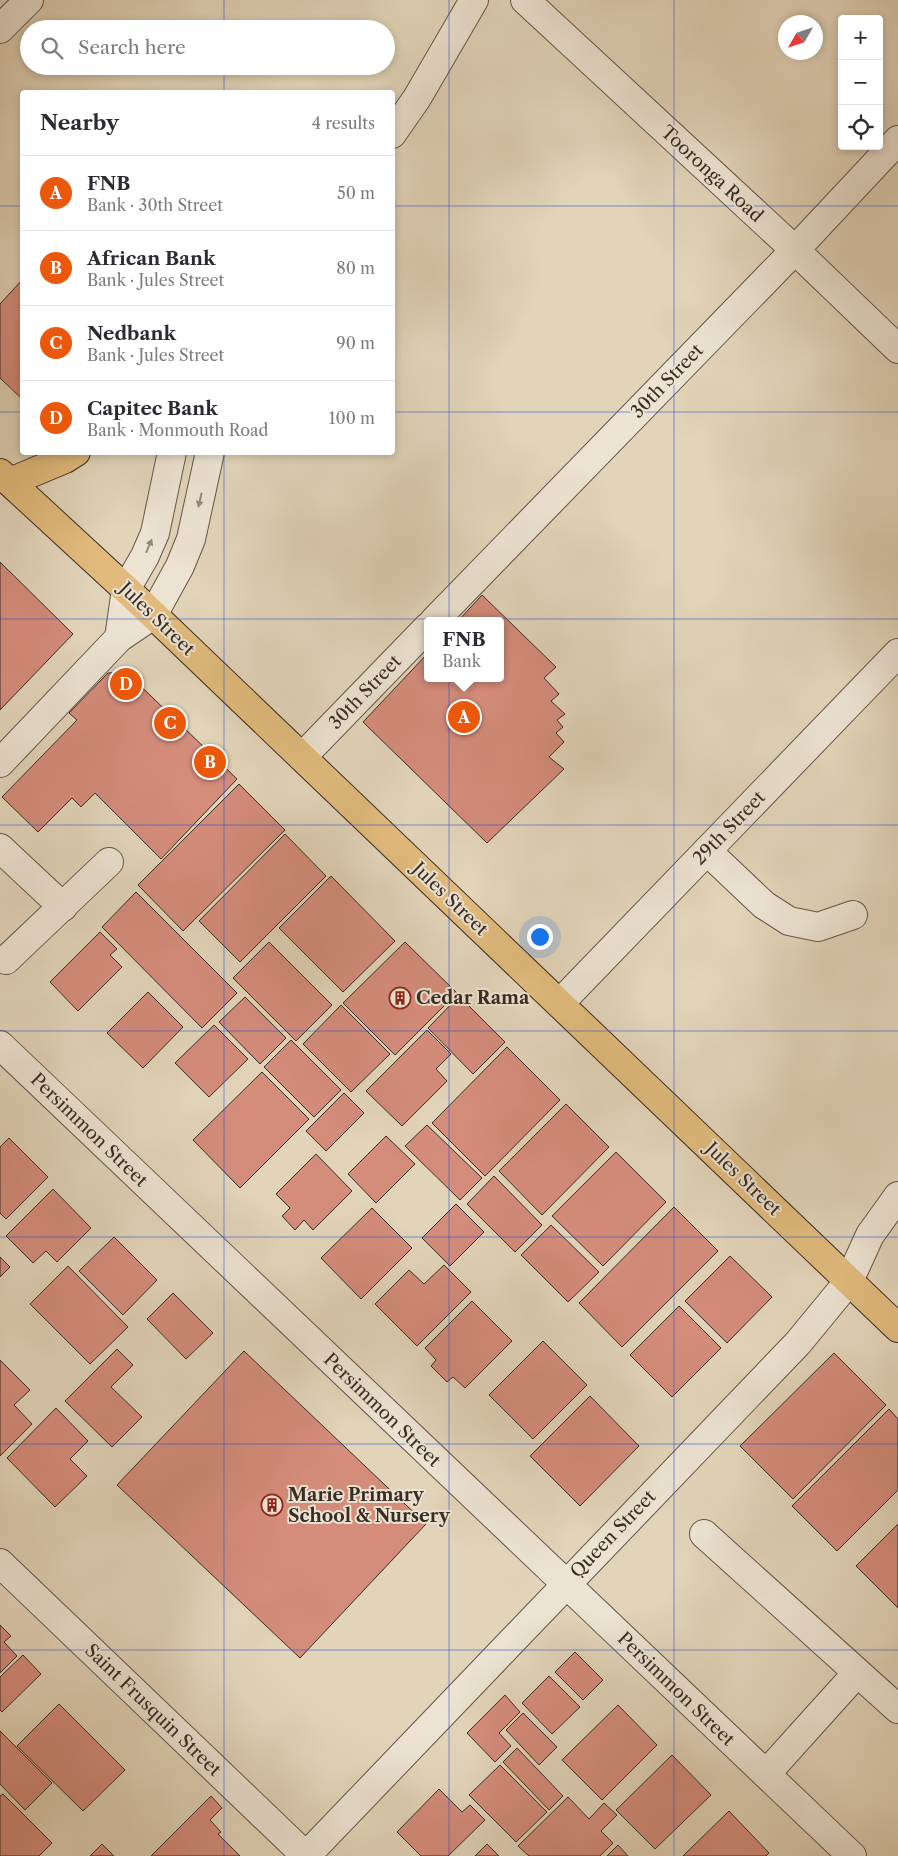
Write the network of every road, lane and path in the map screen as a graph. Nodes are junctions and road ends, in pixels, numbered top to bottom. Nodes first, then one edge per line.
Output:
1 (29, 0) edge
2 (474, 0) edge
3 (525, 0) edge
4 (0, 29) edge
5 (395, 130) edge
6 (898, 140) edge
7 (795, 250) junction
8 (898, 349) edge
9 (72, 455) edge
10 (171, 455) edge
11 (209, 455) edge
12 (5, 478) edge
13 (126, 589) junction
14 (153, 615) junction
15 (438, 617) edge
16 (424, 631) edge
17 (119, 638) junction
18 (898, 653) edge
19 (302, 757) junction
20 (0, 762) edge
21 (0, 848) edge
22 (707, 851) junction
23 (109, 862) dead end
24 (63, 907) junction
25 (853, 915) dead end
26 (6, 960) dead end
27 (560, 1003) junction
28 (0, 1045) edge
29 (898, 1196) edge
30 (849, 1281) junction
31 (898, 1328) edge
32 (704, 1534) dead end
33 (0, 1563) edge
34 (565, 1584) junction
35 (858, 1673) junction
36 (898, 1709) edge
37 (766, 1774) junction
38 (306, 1856) edge
39 (852, 1856) edge

1 - 4 street
2 - 5 street
3 - 7 street, Tooronga Road
6 - 7 street, 30th Street
7 - 8 street, Tooronga Road
7 - 15 street, 30th Street
9 - 12 main road
13 -> 10 street
11 -> 14 street
12 - 13 main road, Jules Street
13 - 14 main road, Jules Street
13 - 17 street
14 - 17 street
14 - 19 main road, Jules Street
16 - 19 street, 30th Street
17 - 20 street
18 - 22 street, 29th Street
19 - 27 main road, Jules Street
21 - 24 street
22 - 25 street
22 - 27 street, 29th Street
23 - 24 street
24 - 26 street
27 - 30 main road, Jules Street
28 - 34 street, Persimmon Street
29 - 30 street, Queen Street
30 - 31 main road, Jules Street
30 - 34 street, Queen Street
32 - 35 street
33 - 38 street, Saint Frusquin Street
34 - 37 street, Persimmon Street
34 - 38 street, Queen Street
35 - 36 street
35 - 37 street
37 - 39 street, Persimmon Street

